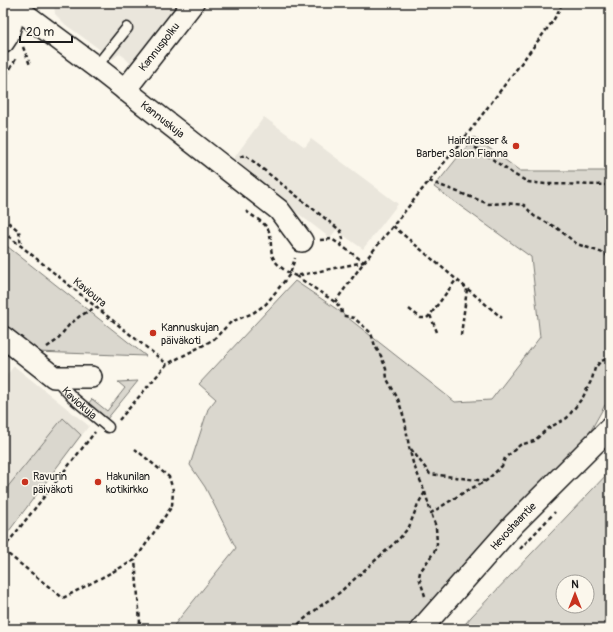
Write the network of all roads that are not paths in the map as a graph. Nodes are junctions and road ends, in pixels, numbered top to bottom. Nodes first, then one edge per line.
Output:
1 (193, 3) edge
2 (11, 8) edge
3 (127, 28) dead end
4 (13, 44) edge
5 (96, 68) junction
6 (125, 90) junction
7 (302, 241) road end
8 (3, 337) edge
9 (54, 377) junction
10 (91, 378) dead end
11 (108, 427) road end
12 (610, 428) edge
13 (421, 629) edge

1 - 6 street, Kannuspolku
2 - 4 main road
2 - 5 street, Kannuskuja
3 - 5 lane
5 - 6 street, Kannuskuja
6 - 7 street, Kannuskuja
8 - 9 street, Kaviokuja
9 - 10 street, Kaviokuja
9 - 11 lane, Kaviokuja
12 - 13 street, Hevoshaantie

